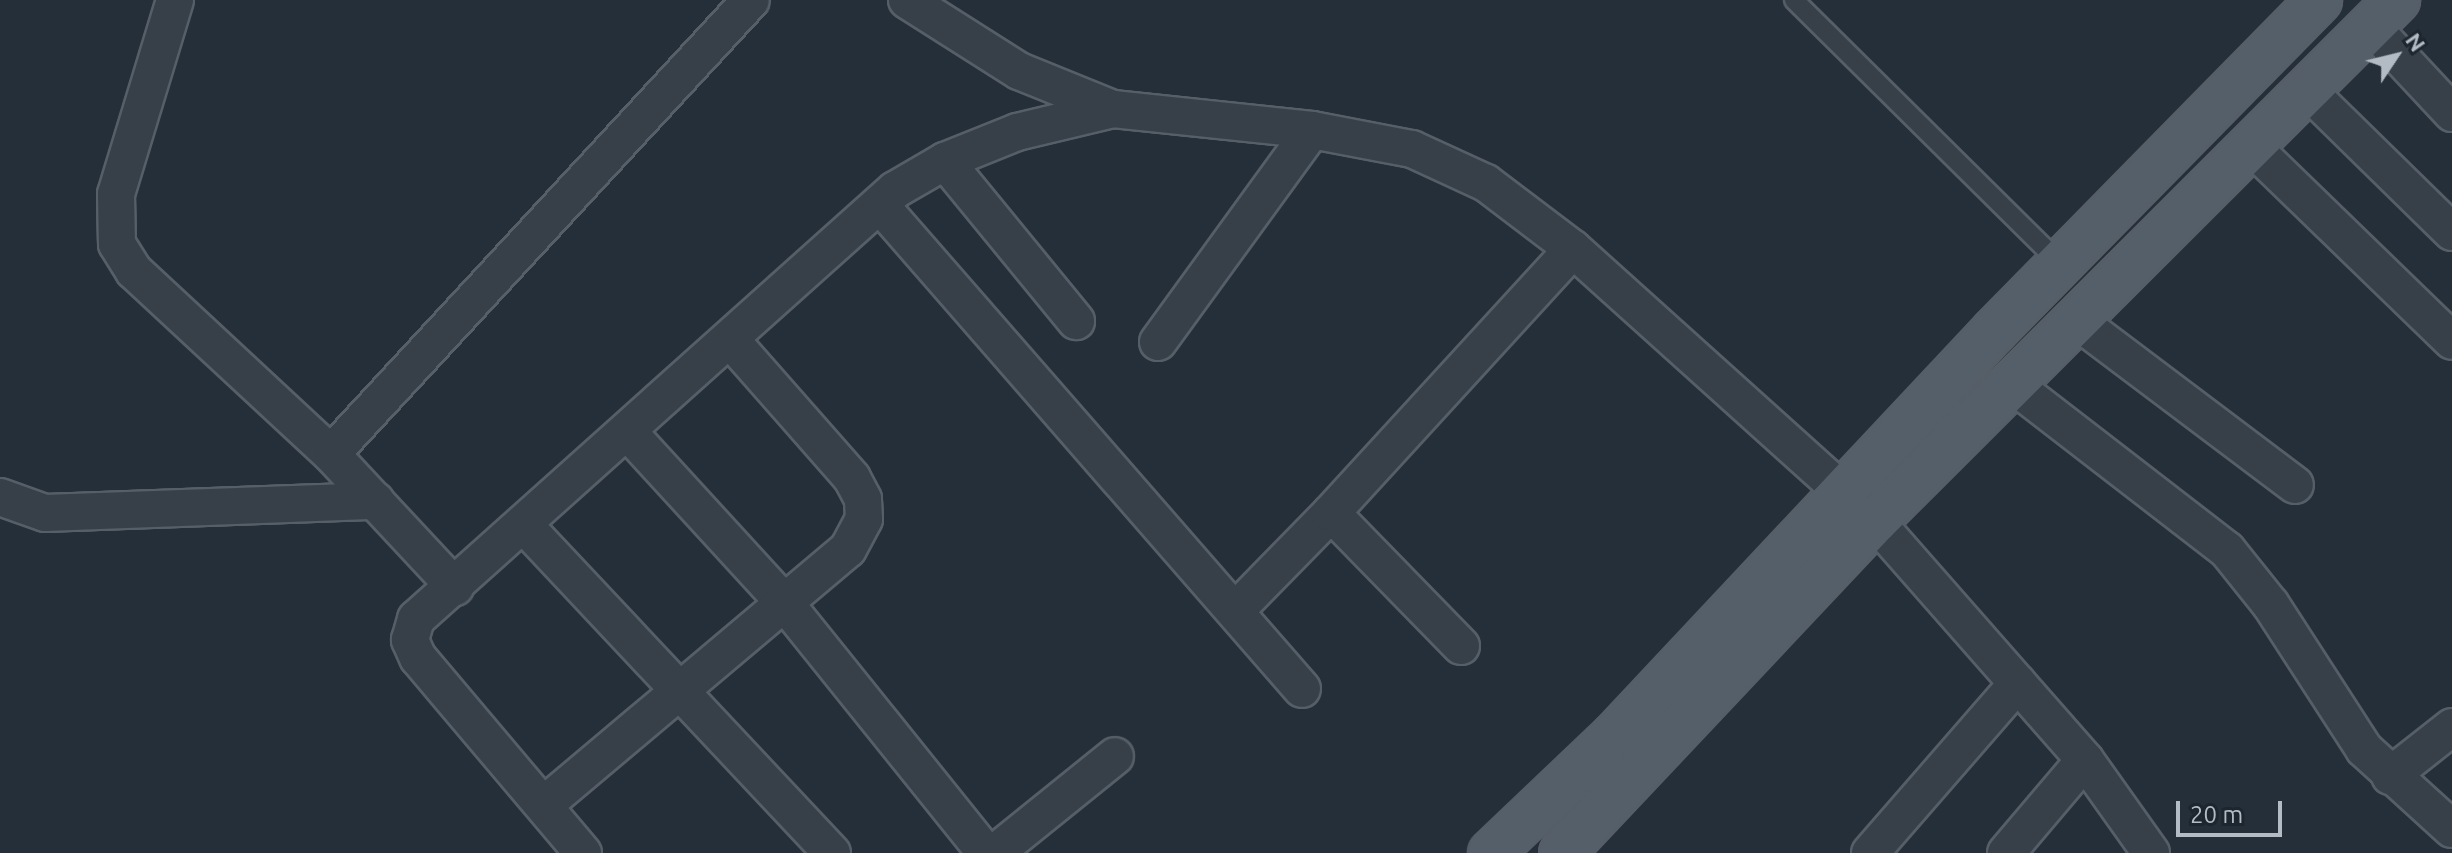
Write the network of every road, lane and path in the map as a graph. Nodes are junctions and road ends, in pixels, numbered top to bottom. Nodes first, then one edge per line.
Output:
1 (175, 0) edge
2 (751, 0) edge
3 (907, 0) edge
4 (1794, 0) edge
5 (2319, 0) edge
6 (2384, 13) edge
7 (2307, 90) junction
8 (1113, 109) junction
9 (2452, 113) edge
10 (1312, 130) junction
11 (2251, 146) junction
12 (945, 161) junction
13 (880, 205) junction
14 (2452, 232) edge
15 (1573, 249) junction
16 (2060, 263) junction
17 (2076, 320) junction
18 (1076, 321) dead end
19 (730, 339) junction
20 (2452, 341) edge
21 (1158, 342) dead end
22 (2012, 384) junction
23 (628, 432) junction
24 (331, 454) junction
25 (2295, 485) dead end
26 (1842, 492) junction
27 (0, 497) edge
28 (376, 501) junction
29 (1331, 513) junction
30 (1875, 521) junction
31 (524, 525) junction
32 (455, 587) junction
33 (784, 602) junction
34 (1235, 611) junction
35 (1461, 646) dead end
36 (2018, 683) junction
37 (1302, 689) dead end
38 (676, 692) junction
39 (2452, 727) edge
40 (1115, 756) dead end
41 (2085, 760) junction
42 (2390, 776) junction
43 (544, 805) junction
44 (2452, 829) edge
45 (2452, 835) edge
46 (1563, 852) edge
47 (583, 853) edge
48 (832, 853) edge
49 (986, 853) edge
50 (995, 853) edge
51 (1491, 853) edge
52 (1870, 853) edge
53 (2006, 853) edge
54 (2151, 853) edge
55 (2437, 853) edge

1 - 24 street
2 - 24 street
3 - 8 street
4 - 16 lane
5 - 16 main road
6 - 7 main road
6 - 9 street
7 - 11 main road
7 - 14 street
8 - 10 street
8 - 12 street
10 - 15 street
10 - 21 street
11 - 17 main road
11 - 20 street
12 - 13 street
12 - 18 street
13 - 19 street
13 - 34 street
15 - 26 street
15 - 29 street
16 - 26 main road
17 - 22 main road
17 - 25 street
19 - 23 street
19 - 33 street
22 - 30 main road
22 - 42 street
23 - 31 street
23 - 33 street
24 - 28 street
26 - 30 street
26 - 51 main road
27 - 28 street
28 - 32 street
29 - 34 street
29 - 35 street
30 - 36 street
30 - 46 main road
31 - 32 street
31 - 38 street
32 - 43 street
33 - 38 street
33 - 49 street
34 - 37 street
36 - 41 street
36 - 52 street
38 - 43 street
38 - 48 street
39 - 42 street
40 - 50 street
41 - 53 street
41 - 54 street
42 - 44 street
43 - 47 street
45 - 55 street

